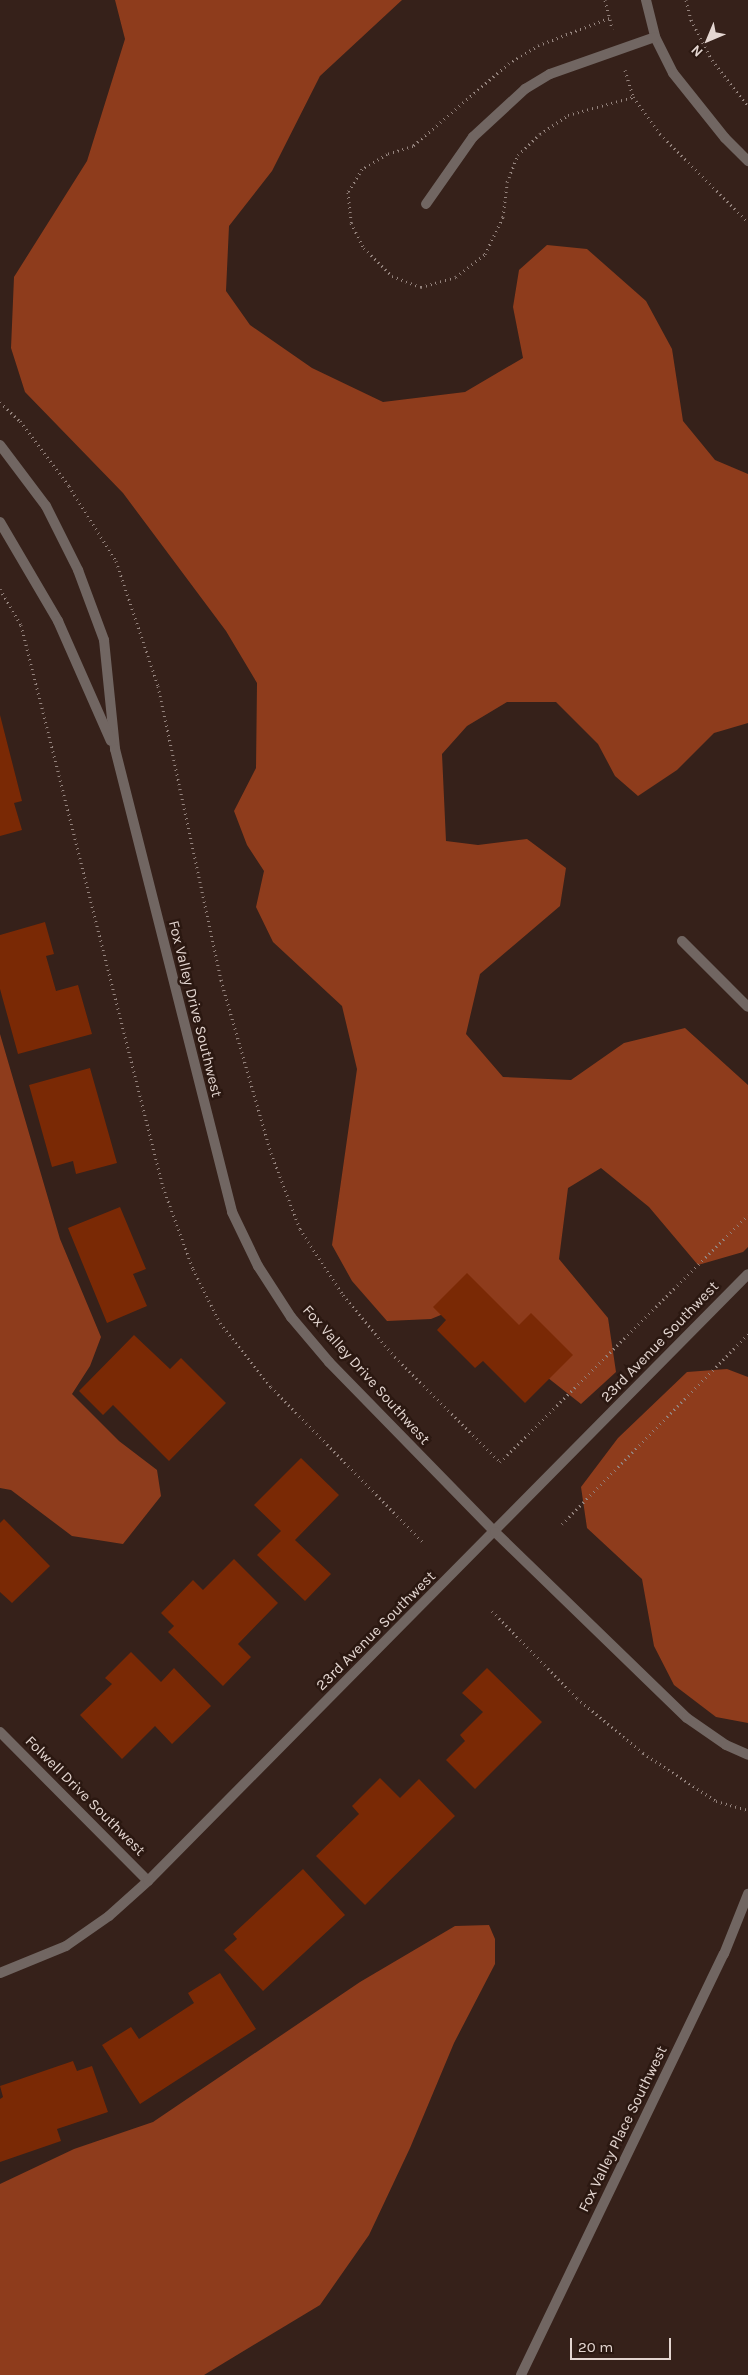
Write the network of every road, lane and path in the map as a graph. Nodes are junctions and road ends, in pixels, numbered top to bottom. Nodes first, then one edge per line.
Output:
1 (605, 0) edge
2 (646, 0) edge
3 (686, 0) edge
4 (609, 18) dead end
5 (655, 37) junction
6 (633, 97) dead end
7 (748, 106) edge
8 (748, 161) edge
9 (426, 204) dead end
10 (748, 222) edge
11 (0, 402) edge
12 (0, 445) edge
13 (0, 522) edge
14 (0, 589) edge
15 (115, 749) junction
16 (682, 941) dead end
17 (748, 1006) edge
18 (748, 1214) edge
19 (748, 1274) edge
20 (748, 1334) edge
21 (562, 1524) dead end
22 (495, 1532) junction
23 (424, 1543) dead end
24 (492, 1611) dead end
25 (0, 1732) edge
26 (748, 1755) edge
27 (748, 1810) edge
28 (148, 1881) junction
29 (748, 1894) edge
30 (0, 1974) edge
31 (522, 2375) edge

1 - 4 path
2 - 5 street
3 - 7 path
5 - 8 street
5 - 9 street
6 - 10 path
11 - 18 path
12 - 15 street, Fox Valley Drive Southwest
13 - 15 street, Fox Valley Drive Southwest
14 - 23 path
15 - 22 street, Fox Valley Drive Southwest
16 - 17 street
19 - 22 street, 23rd Avenue Southwest
20 - 21 path
22 - 26 street, Fox Valley Drive Southwest
22 - 28 street, 23rd Avenue Southwest
24 - 27 path
25 - 28 street, Folwell Drive Southwest
28 - 30 street, 23rd Avenue Southwest
29 - 31 street, Fox Valley Place Southwest

